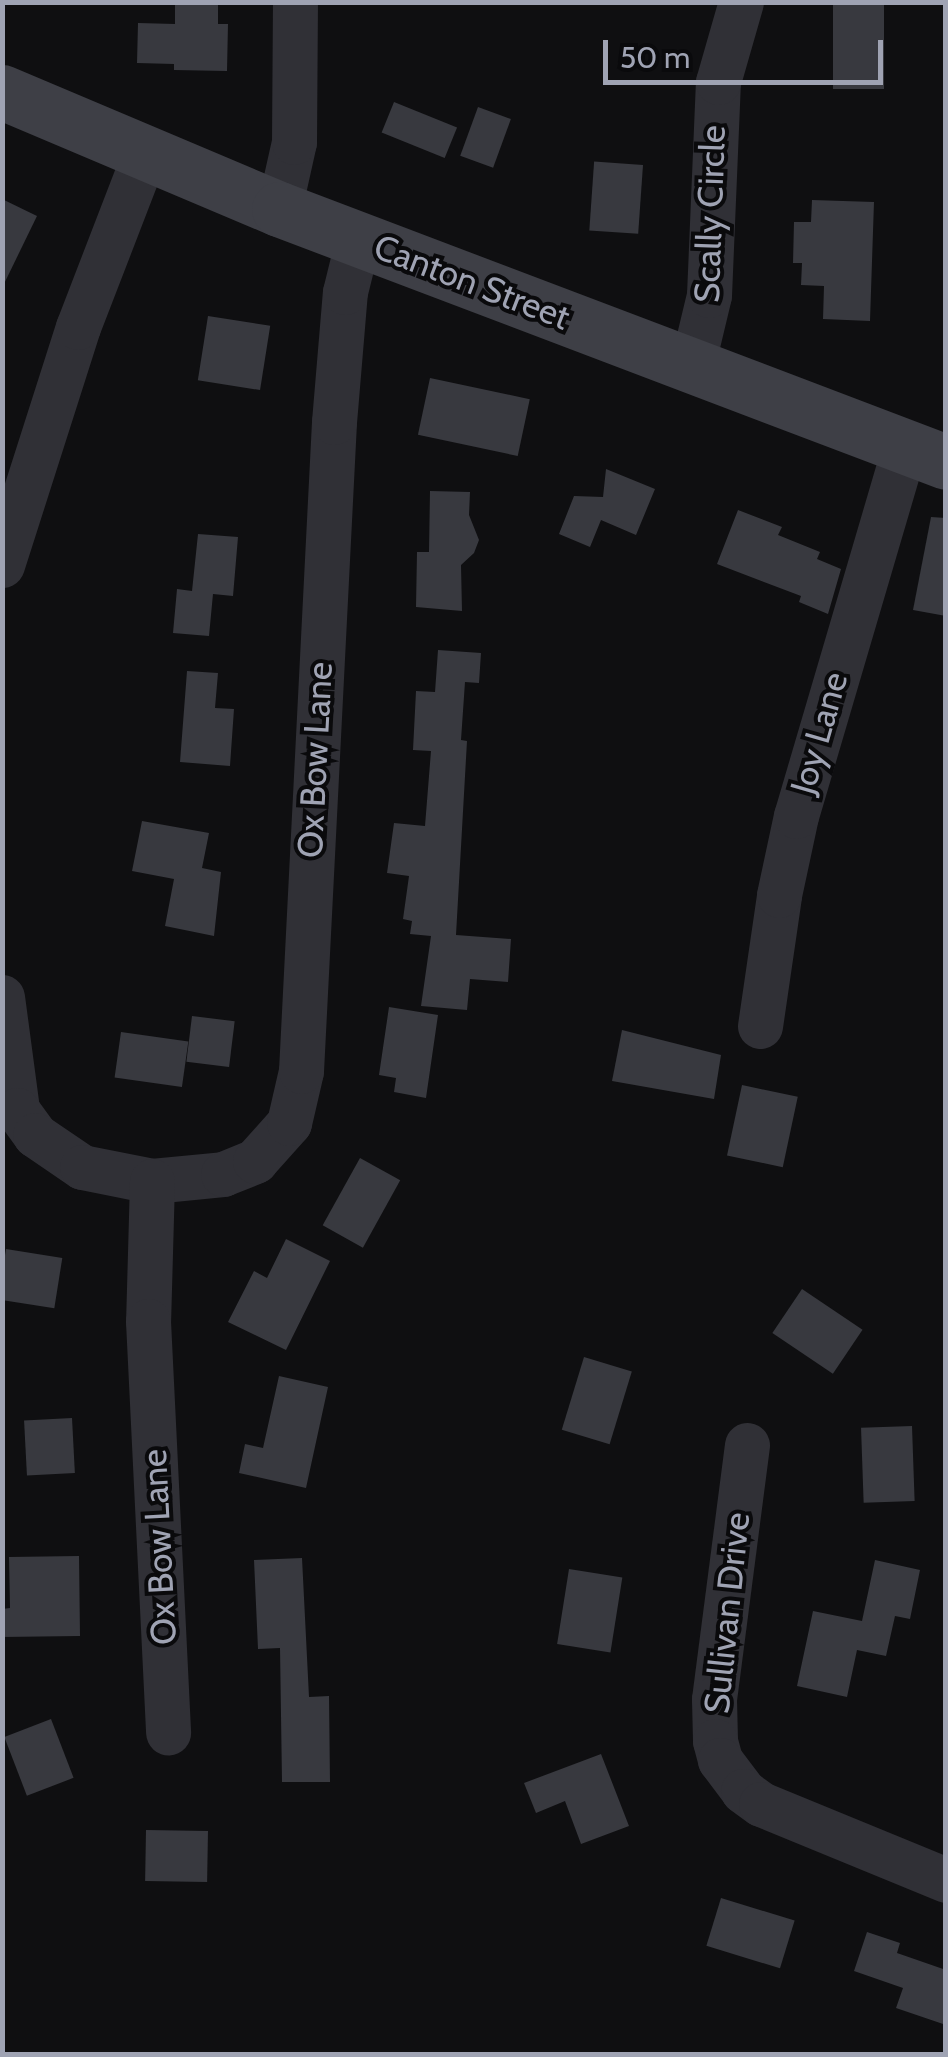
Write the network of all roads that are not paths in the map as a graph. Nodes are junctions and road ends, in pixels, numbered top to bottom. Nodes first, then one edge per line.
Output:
1 (295, 2) edge
2 (742, 2) edge
3 (2, 92) edge
4 (145, 153) junction
5 (280, 209) junction
6 (358, 239) junction
7 (692, 366) junction
8 (925, 454) edge
9 (2, 565) edge
10 (2, 997) edge
11 (760, 1026) dead end
12 (152, 1181) junction
13 (747, 1445) dead end
14 (168, 1733) dead end
15 (946, 1880) edge

1 - 5 street
2 - 7 street, Scally Circle
3 - 4 street, Canton Street
4 - 5 street, Canton Street
4 - 9 street
5 - 6 street, Canton Street
6 - 7 street, Canton Street
6 - 12 street, Ox Bow Lane
7 - 8 street, Canton Street
8 - 11 street, Joy Lane
10 - 12 street, Ox Bow Lane
12 - 14 street, Ox Bow Lane
13 - 15 street, Sullivan Drive

